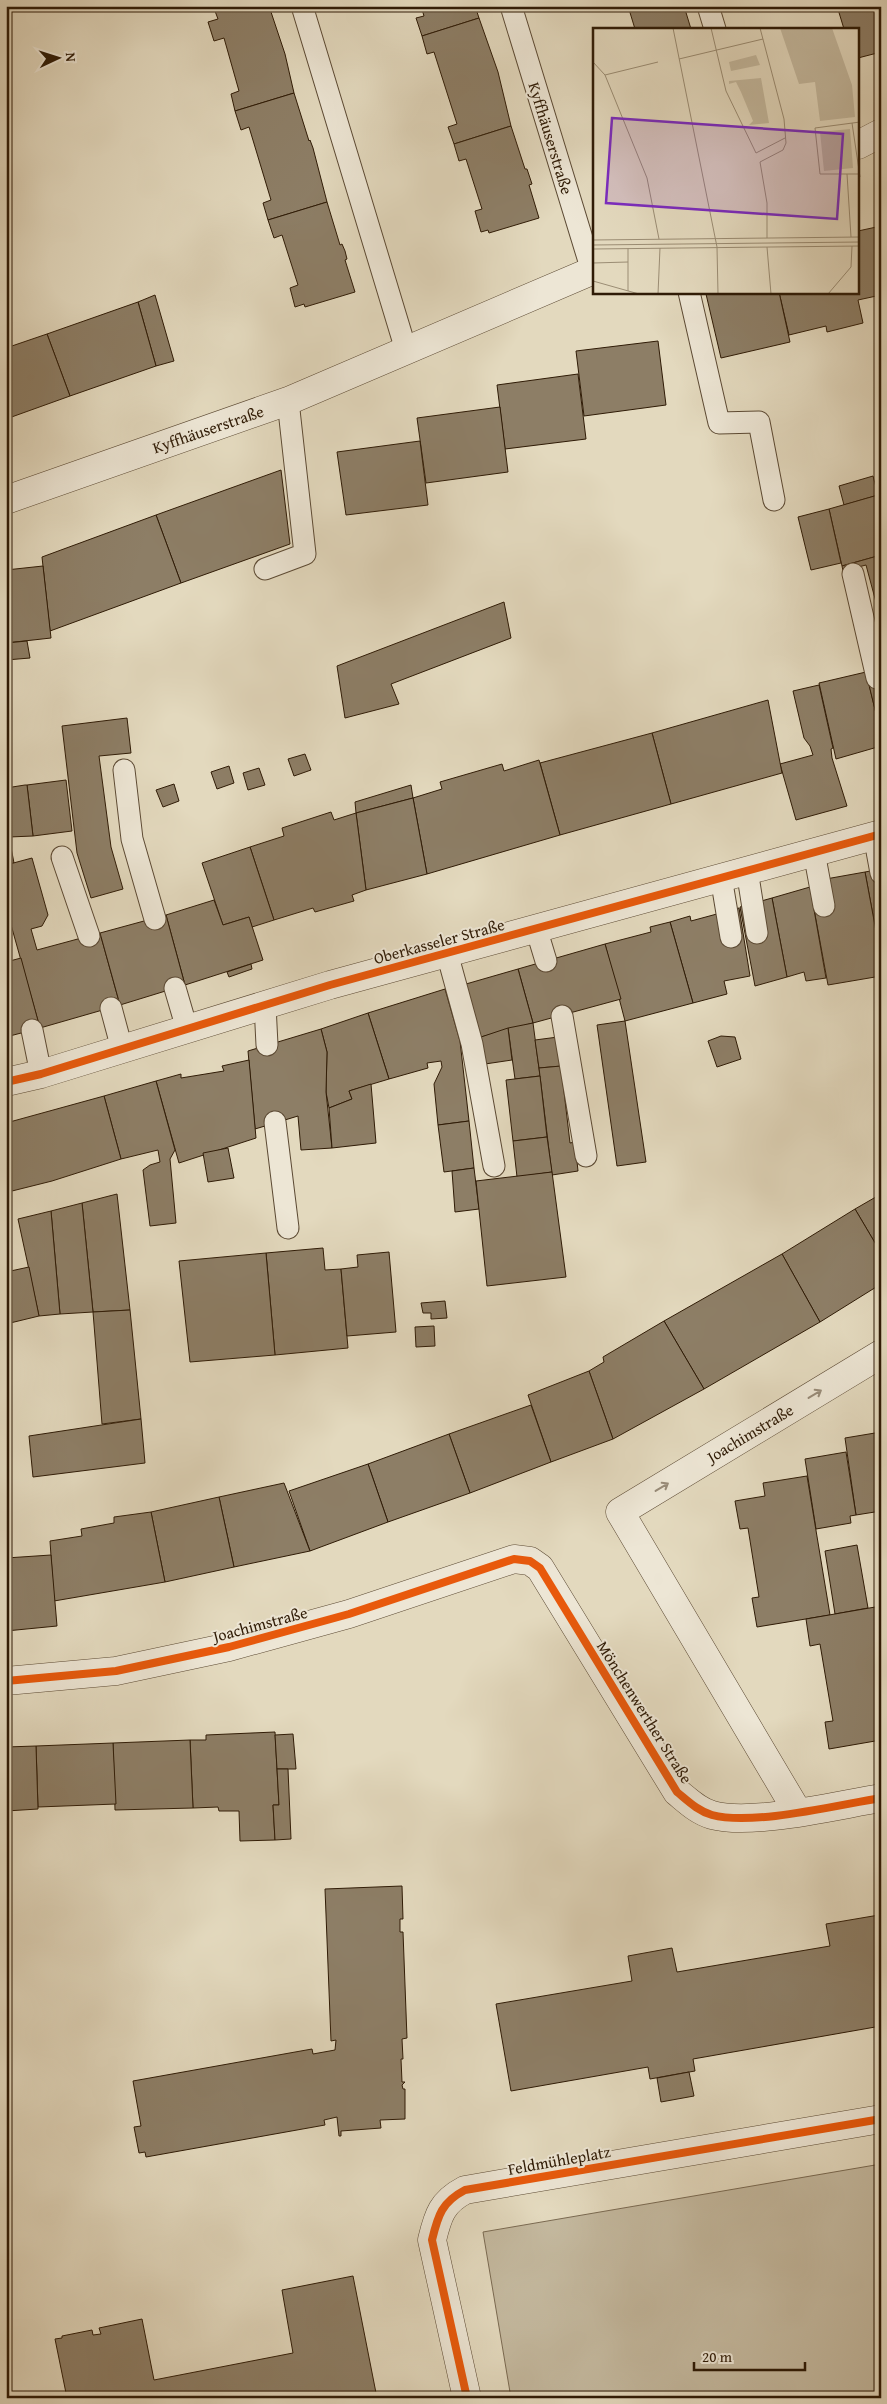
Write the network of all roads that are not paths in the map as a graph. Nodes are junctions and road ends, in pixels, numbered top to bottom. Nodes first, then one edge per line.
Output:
1 (302, 6) edge
2 (511, 6) edge
3 (708, 6) edge
4 (715, 28) edge
5 (881, 133) edge
6 (860, 144) edge
7 (593, 270) edge
8 (689, 294) edge
9 (406, 350) junction
10 (288, 401) junction
11 (6, 500) edge
12 (774, 500) dead end
13 (265, 569) dead end
14 (853, 574) dead end
15 (877, 678) dead end
16 (124, 770) dead end
17 (878, 834) edge
18 (814, 852) junction
19 (62, 857) dead end
20 (747, 870) junction
21 (881, 873) edge
22 (721, 877) junction
23 (824, 906) dead end
24 (155, 918) dead end
25 (536, 928) junction
26 (757, 933) dead end
27 (90, 936) dead end
28 (731, 937) dead end
29 (447, 953) junction
30 (546, 961) dead end
31 (175, 988) dead end
32 (265, 1005) junction
33 (110, 1008) dead end
34 (562, 1016) dead end
35 (187, 1029) junction
36 (32, 1030) dead end
37 (267, 1045) dead end
38 (122, 1049) junction
39 (41, 1074) junction
40 (6, 1082) edge
41 (275, 1122) dead end
42 (586, 1156) dead end
43 (494, 1166) dead end
44 (288, 1228) dead end
45 (881, 1354) edge
46 (514, 1559) joint
47 (6, 1681) edge
48 (881, 1798) edge
49 (797, 1811) junction
50 (881, 2119) edge
51 (467, 2398) edge

1 - 9 lane
2 - 7 lane, Kyffhäuserstraße
3 - 4 lane
5 - 6 street
7 - 9 street, Kyffhäuserstraße
8 - 12 lane
9 - 10 street, Kyffhäuserstraße
10 - 11 street, Kyffhäuserstraße
10 - 13 lane
14 - 15 lane
16 - 24 lane
17 - 18 street, Oberkasseler Straße
17 - 21 lane
18 - 20 street, Oberkasseler Straße
18 - 23 lane
19 - 27 lane
20 - 22 street, Oberkasseler Straße
20 - 26 lane
22 - 25 street, Oberkasseler Straße
22 - 28 lane
25 - 29 street, Oberkasseler Straße
25 - 30 lane
29 - 32 street, Oberkasseler Straße
29 - 43 lane
31 - 35 lane
32 - 35 street, Oberkasseler Straße
32 - 37 lane
33 - 38 lane
34 - 42 lane
35 - 38 street, Oberkasseler Straße
36 - 39 lane
38 - 39 street, Oberkasseler Straße
39 - 40 street, Oberkasseler Straße
41 - 44 lane
49 -> 45 street, Joachimstraße
46 - 47 street, Joachimstraße
46 - 49 street, Mönchenwerther Straße
48 - 49 street, Mönchenwerther Straße
50 - 51 street, Feldmühleplatz

